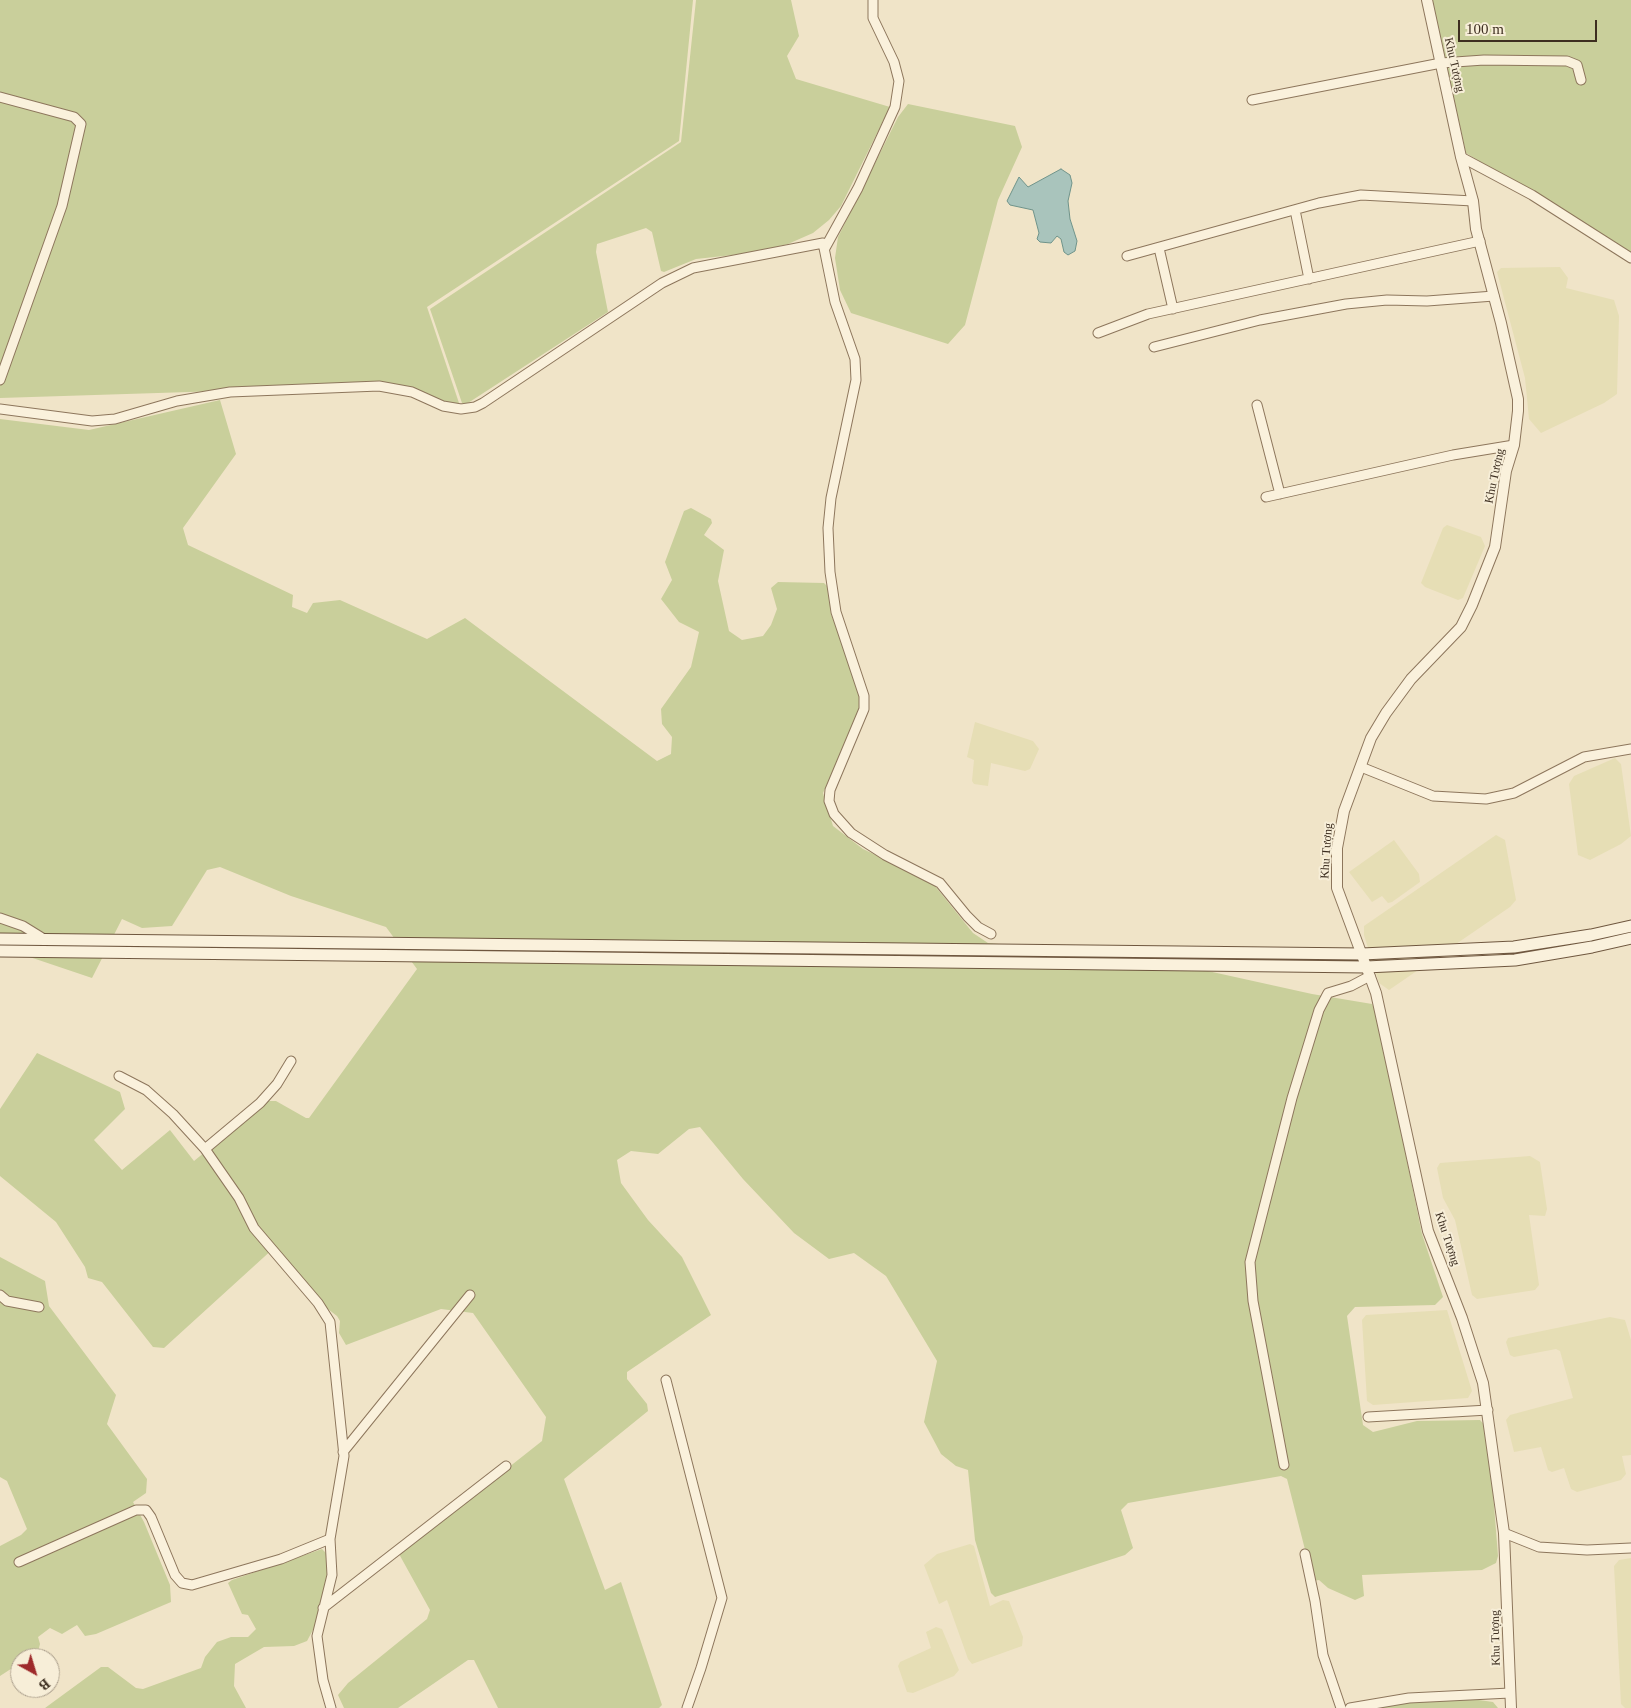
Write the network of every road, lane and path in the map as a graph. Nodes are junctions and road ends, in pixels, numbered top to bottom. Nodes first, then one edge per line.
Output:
1 (873, 0) edge
2 (1427, 0) edge
3 (1442, 63) junction
4 (1581, 80) dead end
5 (0, 97) edge
6 (1252, 100) dead end
7 (1461, 158) junction
8 (1473, 201) junction
9 (1295, 210) junction
10 (1480, 240) junction
11 (825, 248) junction
12 (1159, 248) junction
13 (1127, 256) dead end
14 (1631, 258) edge
15 (1309, 279) junction
16 (1494, 296) junction
17 (1173, 309) junction
18 (1098, 333) dead end
19 (1154, 347) dead end
20 (0, 380) edge
21 (1257, 405) dead end
22 (0, 410) edge
23 (1514, 445) junction
24 (1280, 494) junction
25 (1266, 497) dead end
26 (1631, 749) edge
27 (1361, 767) junction
28 (0, 918) edge
29 (1631, 926) edge
30 (991, 934) dead end
31 (1631, 938) edge
32 (0, 939) edge
33 (44, 940) junction
34 (0, 951) edge
35 (1362, 954) junction
36 (1368, 972) junction
37 (291, 1061) dead end
38 (119, 1076) dead end
39 (205, 1149) junction
40 (0, 1295) edge
41 (470, 1295) dead end
42 (39, 1307) dead end
43 (666, 1380) dead end
44 (1488, 1410) junction
45 (1368, 1417) dead end
46 (343, 1452) junction
47 (1284, 1465) dead end
48 (506, 1466) dead end
49 (1504, 1533) junction
50 (330, 1539) junction
51 (1631, 1548) edge
52 (1305, 1554) dead end
53 (19, 1562) dead end
54 (323, 1608) junction
55 (1510, 1693) junction
56 (331, 1708) edge
57 (686, 1708) edge
58 (1341, 1708) edge
59 (1350, 1708) edge
60 (1511, 1708) edge

1 - 11 street
2 - 3 street, Khu Tượng
3 - 4 street
3 - 6 street
3 - 7 street, Khu Tượng
5 - 20 street
7 - 8 street, Khu Tượng
7 - 14 street
8 - 9 street
8 - 10 street, Khu Tượng
9 - 12 street
9 - 15 street
10 - 15 street
10 - 16 street, Khu Tượng
11 - 22 street
11 - 30 street
12 - 13 street
12 - 17 street
15 - 17 street
16 - 19 street
16 - 23 street, Khu Tượng
17 - 18 street
21 - 24 street
23 - 24 street
23 - 27 street, Khu Tượng
24 - 25 street
26 - 27 street
27 - 35 street, Khu Tượng
28 - 33 street
29 - 35 main road
31 - 36 main road
32 - 33 main road
33 - 35 main road
34 - 36 main road
35 - 36 street, Khu Tượng
36 - 44 street, Khu Tượng
36 - 47 street
37 - 39 street
38 - 39 street
39 - 46 street
40 - 42 street
41 - 46 street
43 - 57 street
44 - 45 street
44 - 49 street, Khu Tượng
46 - 50 street
48 - 54 street
49 - 51 street
49 - 55 street, Khu Tượng
50 - 53 street
50 - 54 street
52 - 58 street
54 - 56 street
55 - 59 street
55 - 60 street, Khu Tượng

